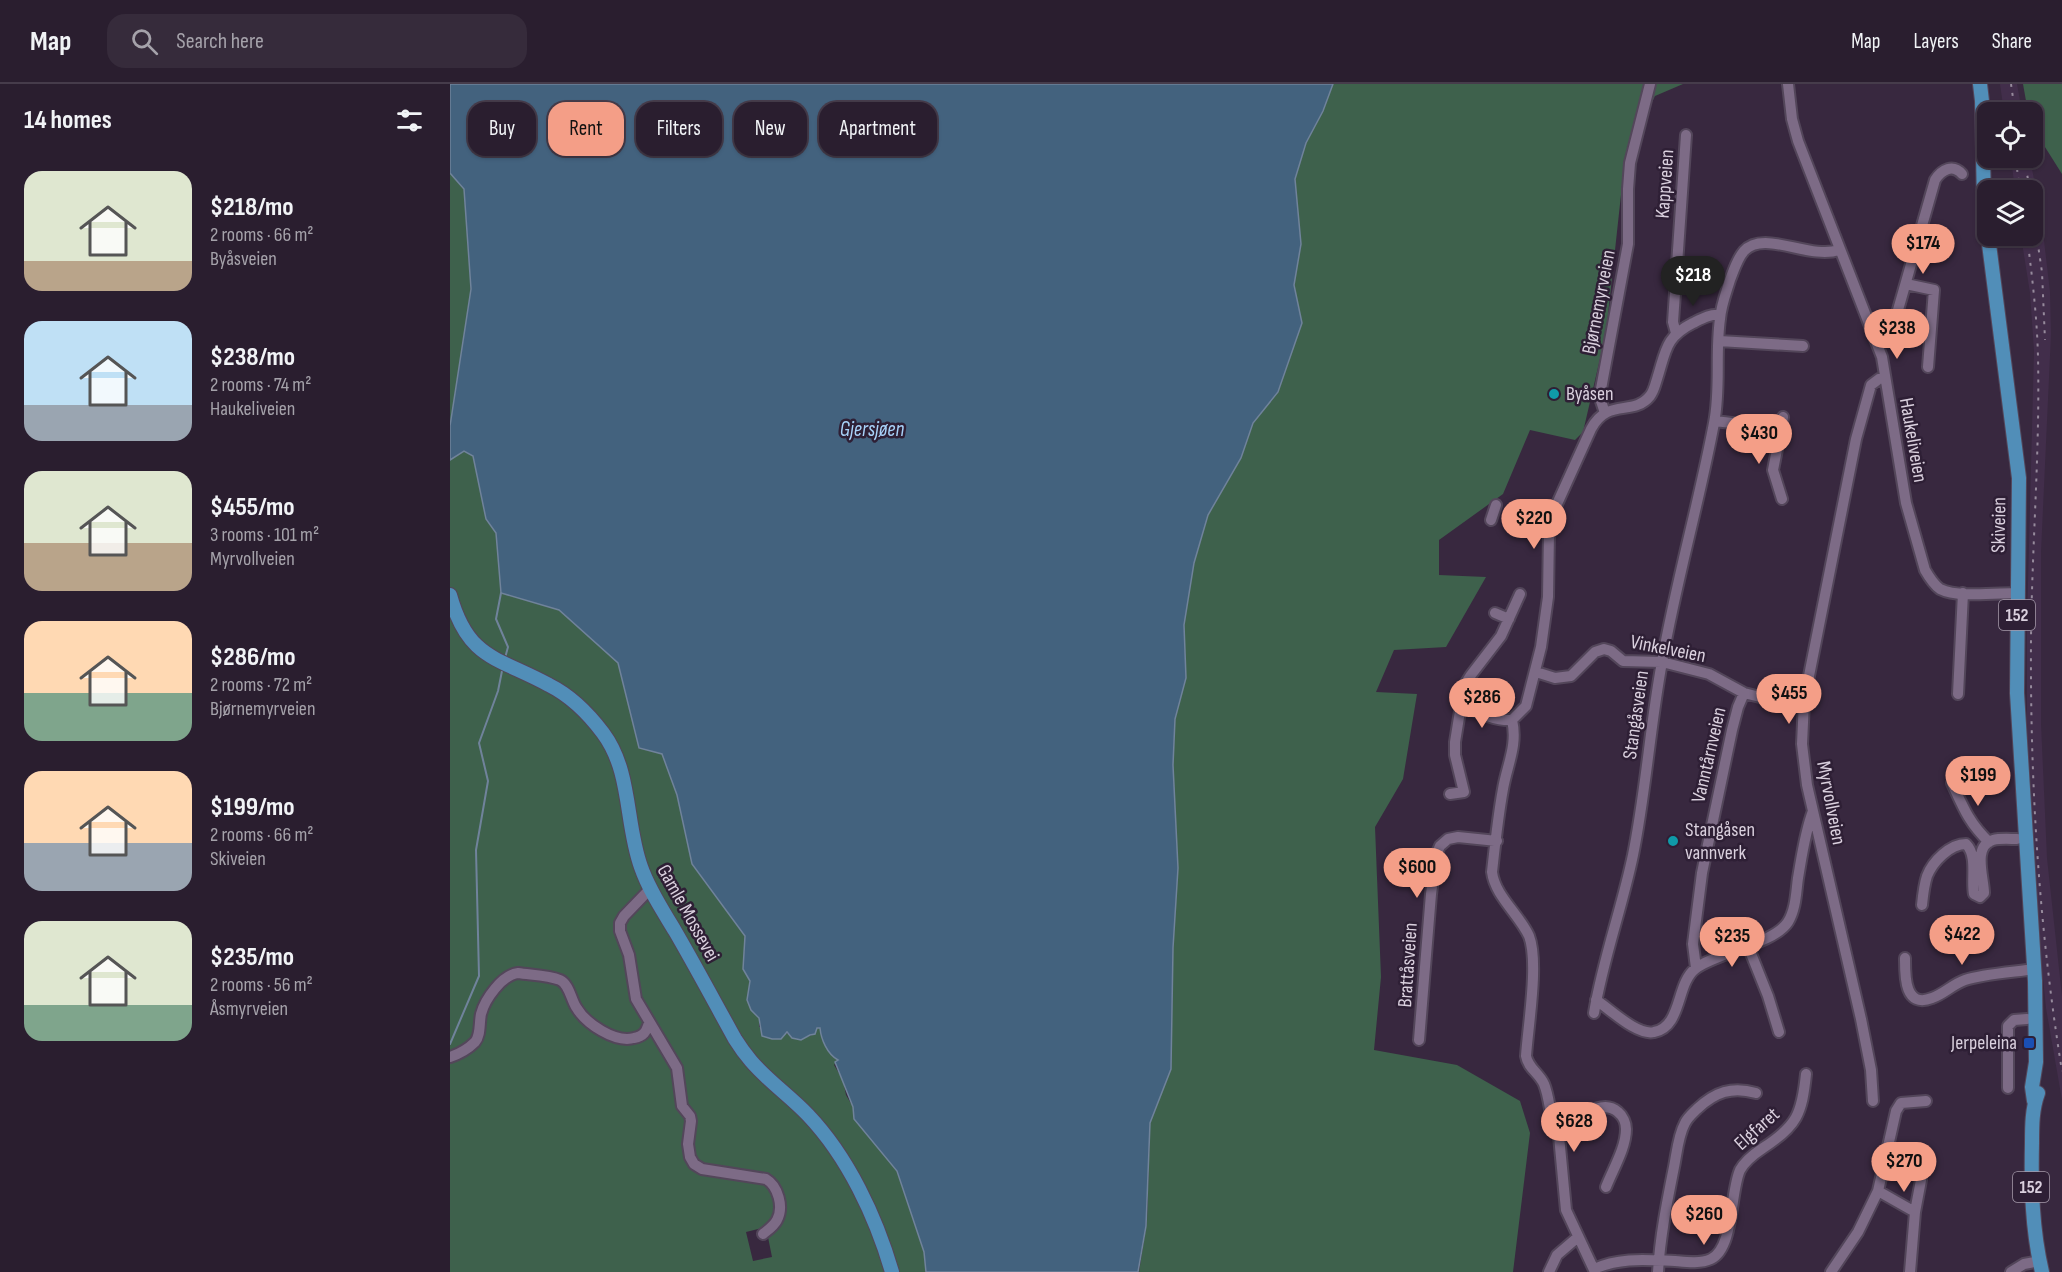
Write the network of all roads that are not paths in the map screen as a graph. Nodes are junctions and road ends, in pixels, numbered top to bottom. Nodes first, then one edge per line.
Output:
1 (1650, 84) edge
2 (1788, 84) edge
3 (1980, 84) edge
4 (1686, 135) dead end
5 (1962, 174) dead end
6 (1839, 249) junction
7 (1906, 284) junction
8 (1720, 315) junction
9 (1676, 333) junction
10 (1719, 341) junction
11 (1878, 344) junction
12 (1803, 346) dead end
13 (1928, 367) dead end
14 (1885, 378) junction
15 (1605, 413) junction
16 (1783, 417) dead end
17 (1715, 422) junction
18 (1781, 429) junction
19 (1782, 499) dead end
20 (1496, 505) dead end
21 (1491, 520) dead end
22 (1963, 593) junction
23 (2018, 593) junction
24 (1520, 594) dead end
25 (450, 595) edge
26 (1495, 613) dead end
27 (1509, 619) junction
28 (1662, 662) junction
29 (1536, 672) junction
30 (1744, 693) junction
31 (1958, 694) dead end
32 (1804, 701) junction
33 (1459, 703) junction
34 (1512, 720) junction
35 (1952, 783) dead end
36 (1450, 794) dead end
37 (1813, 811) junction
38 (2018, 839) dead end
39 (1497, 842) junction
40 (1989, 842) junction
41 (650, 889) junction
42 (1923, 905) dead end
43 (1748, 946) junction
44 (1905, 958) dead end
45 (1696, 968) junction
46 (2035, 969) junction
47 (1596, 1000) junction
48 (1594, 1013) dead end
49 (2027, 1019) dead end
50 (649, 1023) junction
51 (1779, 1032) dead end
52 (1419, 1040) dead end
53 (450, 1057) edge
54 (1749, 1078) dead end
55 (1803, 1080) dead end
56 (2008, 1088) dead end
57 (1873, 1101) dead end
58 (1926, 1101) dead end
59 (1559, 1136) junction
60 (1921, 1180) dead end
61 (1606, 1187) dead end
62 (1878, 1191) junction
63 (1915, 1212) junction
64 (763, 1234) dead end
65 (1578, 1237) junction
66 (1659, 1260) junction
67 (2041, 1266) edge
68 (1594, 1270) edge
69 (892, 1272) edge
70 (1549, 1272) edge
71 (1658, 1272) edge
72 (1831, 1272) edge
73 (1910, 1272) edge
74 (2011, 1272) edge

1 - 15 street, Bjørnemyrveien
2 - 6 street, Haukeliveien
3 - 23 main road, Skiveien / 152
4 - 9 street, Kappveien
5 - 7 street
6 - 8 street, Stangåsveien
6 - 11 street, Haukeliveien
7 - 11 street
7 - 13 street
8 - 9 street
8 - 10 street, Stangåsveien
9 - 15 street
10 - 12 street
10 - 17 street, Stangåsveien
11 - 14 street, Haukeliveien
14 - 22 street, Haukeliveien
14 - 32 street, Myrvollveien
15 - 29 street
16 - 18 street
17 - 18 street
17 - 28 street, Stangåsveien
18 - 19 street
20 - 21 street
22 - 23 street, Haukeliveien
22 - 31 street
23 - 46 main road, Skiveien / 152
24 - 27 street
25 - 41 main road, Gamle Mossevei
26 - 27 street
27 - 33 street
28 - 29 street, Vinkelveien
28 - 30 street, Vinkelveien
28 - 47 street, Stangåsveien
29 - 34 street
30 - 32 street, Vinkelveien
30 - 45 street, Vanntårnveien
32 - 37 street, Myrvollveien
33 - 34 street
33 - 36 street
34 - 39 street
35 - 40 street
37 - 43 street
37 - 57 street, Myrvollveien
38 - 40 street
39 - 52 street, Brattåsveien
39 - 59 street
40 - 42 street
41 - 50 street
41 - 69 main road, Gamle Mossevei
43 - 45 street
43 - 51 street
44 - 46 street
45 - 47 street
46 - 67 main road, Skiveien / 152
47 - 48 street, Stangåsveien
49 - 56 street
50 - 53 street
50 - 64 street
54 - 66 street
55 - 66 street, Elgfaret
58 - 62 street
59 - 61 street
59 - 65 street
60 - 63 street
62 - 63 street
62 - 72 street
63 - 73 street
65 - 68 street
65 - 70 street
66 - 68 street, Elgfaret
66 - 71 street
67 - 74 street

